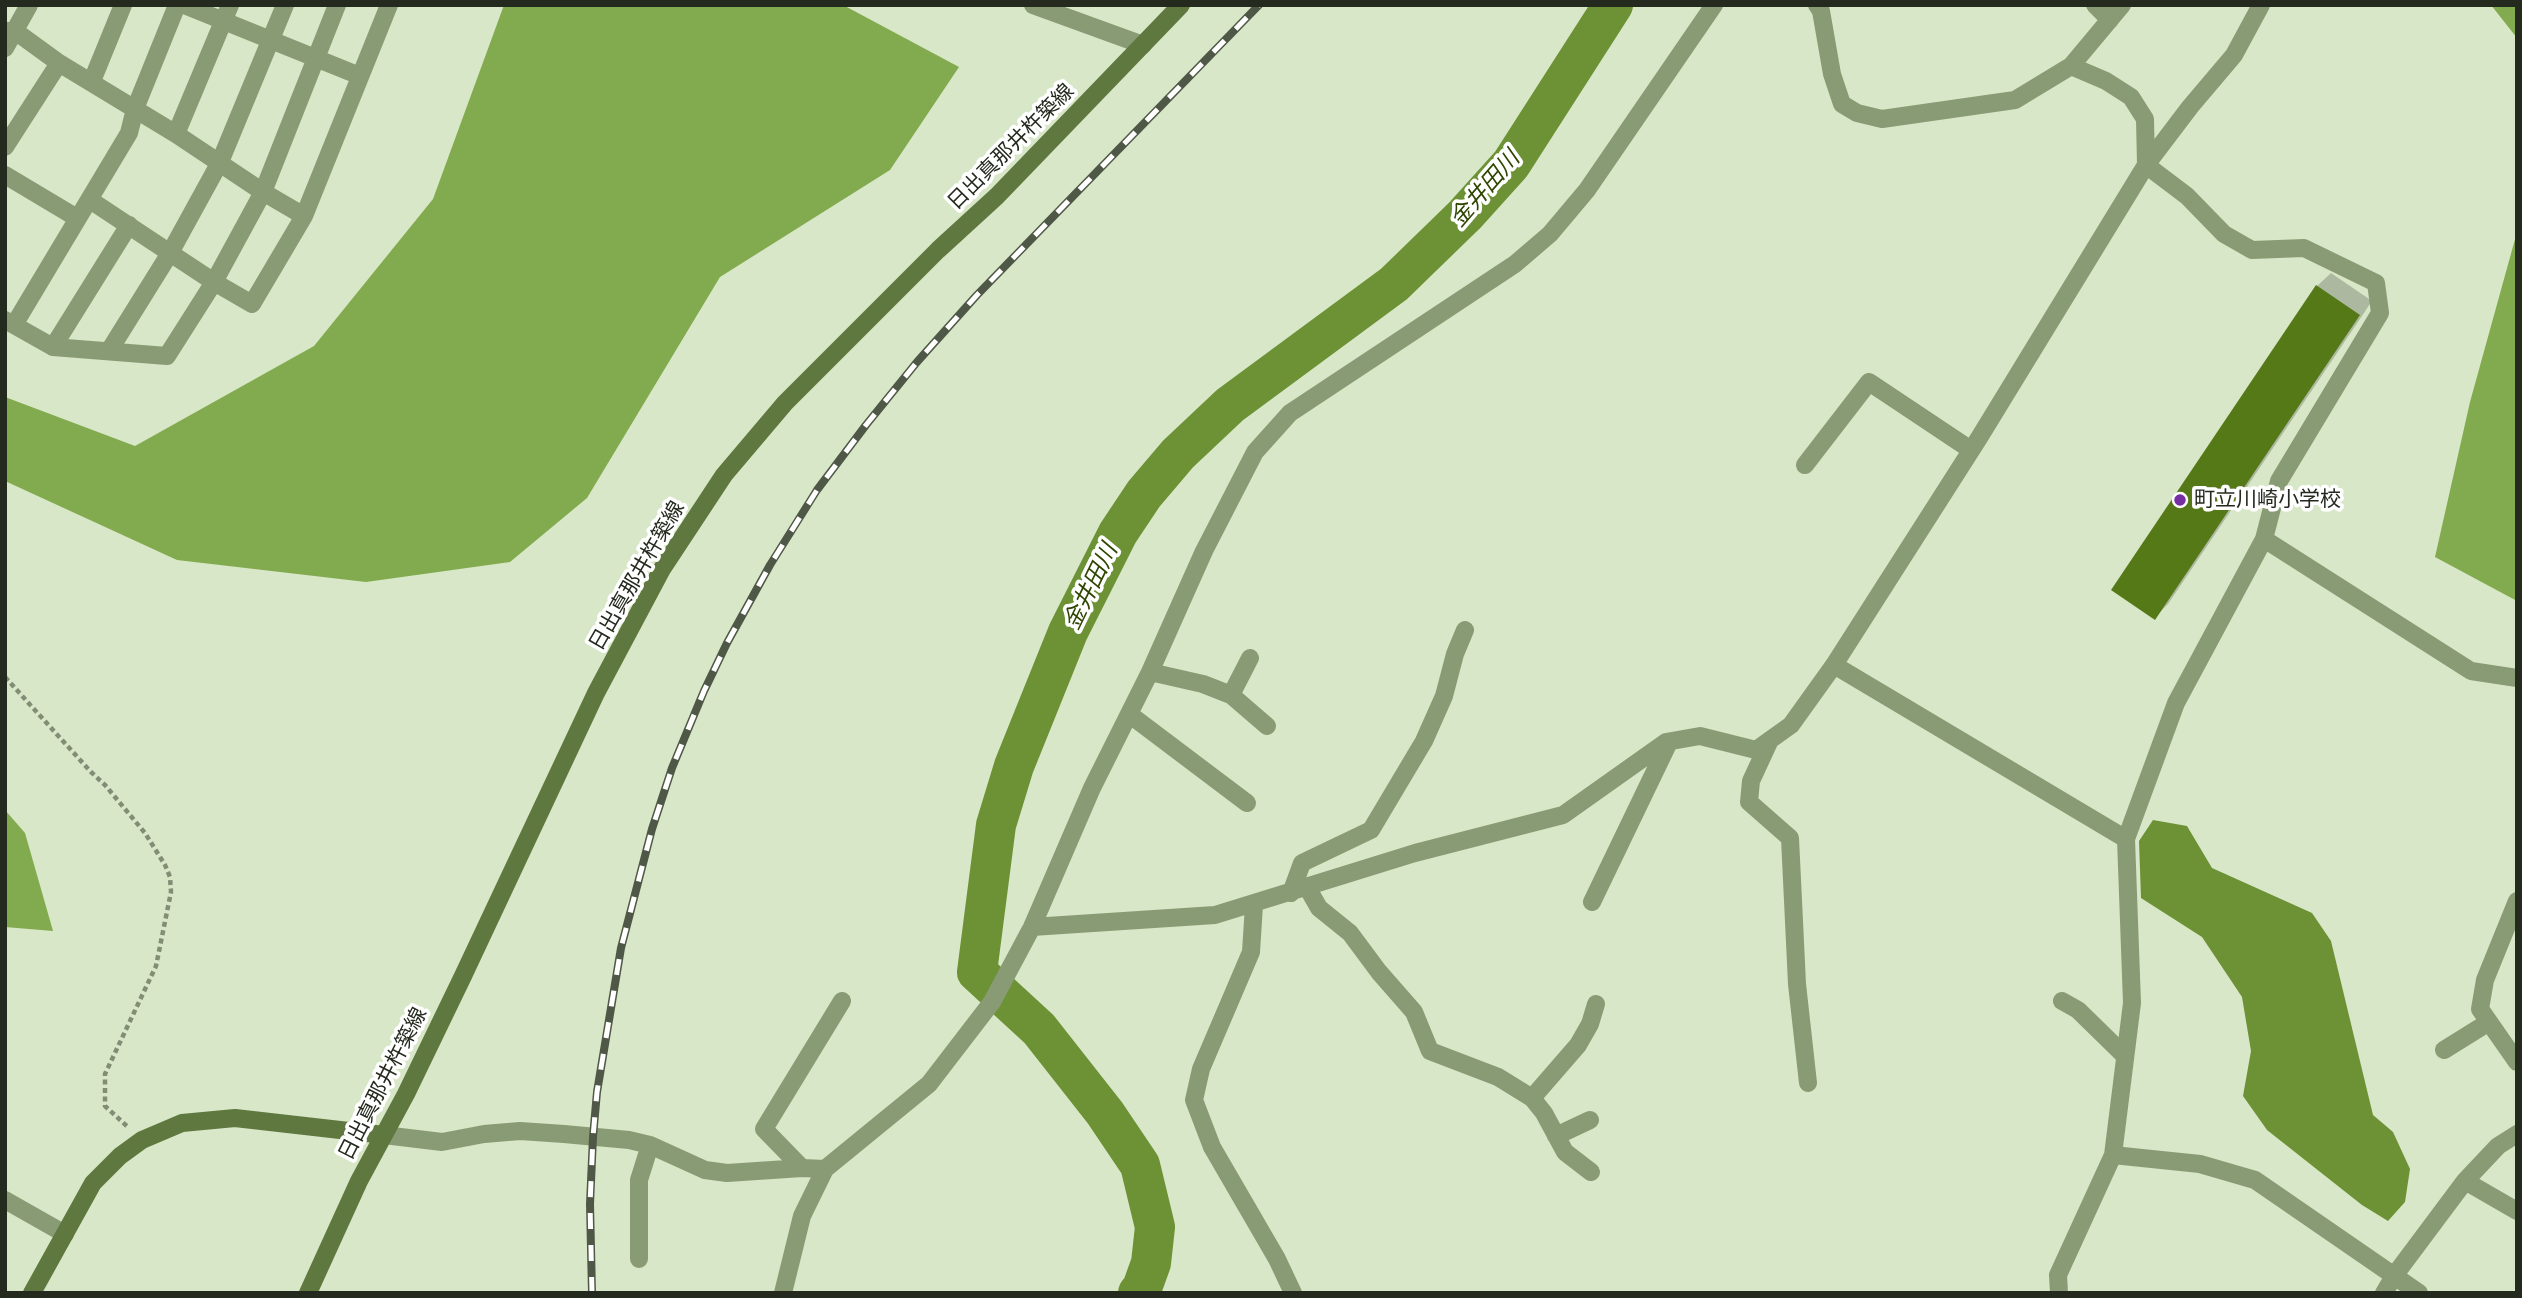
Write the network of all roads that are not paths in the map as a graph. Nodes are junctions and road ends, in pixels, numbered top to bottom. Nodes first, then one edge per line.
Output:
1 (29, 5) edge
2 (123, 5) edge
3 (177, 5) edge
4 (184, 5) edge
5 (285, 5) edge
6 (337, 5) edge
7 (388, 5) edge
8 (1033, 5) edge
9 (1181, 5) edge
10 (1714, 5) edge
11 (1817, 5) edge
12 (2095, 5) edge
13 (2122, 5) edge
14 (2261, 5) edge
15 (227, 13) edge
16 (2110, 20) junction
17 (10, 31) edge
18 (270, 41) junction
19 (1143, 45) junction
20 (5, 48) edge
21 (315, 59) junction
22 (59, 63) junction
23 (2071, 66) junction
24 (360, 76) junction
25 (92, 81) junction
26 (135, 109) junction
27 (176, 134) junction
28 (5, 147) edge
29 (220, 162) junction
30 (2146, 165) junction
31 (5, 175) edge
32 (262, 192) junction
33 (90, 200) junction
34 (304, 216) junction
35 (77, 218) junction
36 (129, 225) junction
37 (170, 253) junction
38 (214, 282) junction
39 (10, 322) edge
40 (53, 347) junction
41 (108, 351) junction
42 (1971, 450) junction
43 (1805, 465) dead end
44 (2264, 539) junction
45 (1465, 630) dead end
46 (1250, 658) dead end
47 (1834, 665) junction
48 (1150, 672) junction
49 (2517, 678) edge
50 (1231, 695) junction
51 (1129, 715) junction
52 (1267, 726) dead end
53 (1770, 740) junction
54 (1669, 742) junction
55 (1247, 803) dead end
56 (2126, 839) junction
57 (1299, 890) junction
58 (2517, 901) edge
59 (1592, 902) dead end
60 (1254, 905) junction
61 (1032, 927) junction
62 (2511, 935) edge
63 (842, 1001) dead end
64 (2062, 1001) dead end
65 (1596, 1004) dead end
66 (2489, 1022) junction
67 (2444, 1049) dead end
68 (2126, 1056) junction
69 (2517, 1062) edge
70 (1808, 1083) dead end
71 (1532, 1098) junction
72 (1590, 1120) dead end
73 (2517, 1134) edge
74 (384, 1135) junction
75 (1556, 1136) junction
76 (650, 1145) junction
77 (2113, 1155) junction
78 (802, 1168) junction
79 (825, 1170) junction
80 (1591, 1172) dead end
81 (2465, 1181) junction
82 (5, 1200) edge
83 (2517, 1211) edge
84 (65, 1234) junction
85 (639, 1259) dead end
86 (2394, 1276) junction
87 (32, 1293) edge
88 (308, 1293) edge
89 (782, 1293) edge
90 (1293, 1293) edge
91 (2059, 1293) edge
92 (2384, 1293) edge
93 (2419, 1293) edge

1 - 17 street
2 - 25 street
3 - 26 street
4 - 15 street
5 - 18 street
6 - 21 street
7 - 24 street
8 - 19 street
9 - 19 main road, 日出真那井杵築線
10 - 48 street
11 - 23 street
12 - 16 street
13 - 16 street
14 - 30 street
15 - 18 street
15 - 27 street
16 - 23 street
17 - 20 street
17 - 22 street
18 - 21 street
18 - 29 street
19 - 74 main road, 日出真那井杵築線
21 - 24 street
21 - 32 street
22 - 25 street
22 - 28 street
23 - 30 street
24 - 34 street
25 - 26 street
26 - 27 street
26 - 33 street
27 - 29 street
29 - 32 street
29 - 37 street
30 - 42 street
30 - 44 street
31 - 35 street
32 - 34 street
32 - 38 street
33 - 35 street
33 - 36 street
34 - 38 street
35 - 39 street
36 - 37 street
36 - 40 street
37 - 38 street
37 - 41 street
38 - 41 street
39 - 40 street
40 - 41 street
42 - 43 street
42 - 47 street
44 - 49 street
44 - 56 street
45 - 57 street
46 - 50 street
47 - 53 street
47 - 56 street
48 - 50 street
48 - 51 street
50 - 52 street
51 - 55 street
51 - 61 street
53 - 54 street
53 - 70 street
54 - 57 street
54 - 59 street
56 - 68 street
57 - 60 street
57 - 71 street
58 - 62 street
60 - 61 street
60 - 90 street
61 - 79 street
62 - 66 street
63 - 78 street
64 - 68 street
65 - 71 street
66 - 67 street
66 - 69 street
68 - 77 street
71 - 75 street
72 - 75 street
73 - 81 street
74 - 76 street
74 - 84 main road
74 - 88 main road, 日出真那井杵築線
75 - 80 street
76 - 78 street
76 - 85 street
77 - 86 street
77 - 91 street
78 - 79 street
79 - 89 street
81 - 83 street
81 - 86 street
82 - 84 street
84 - 87 main road
86 - 92 street
86 - 93 street

